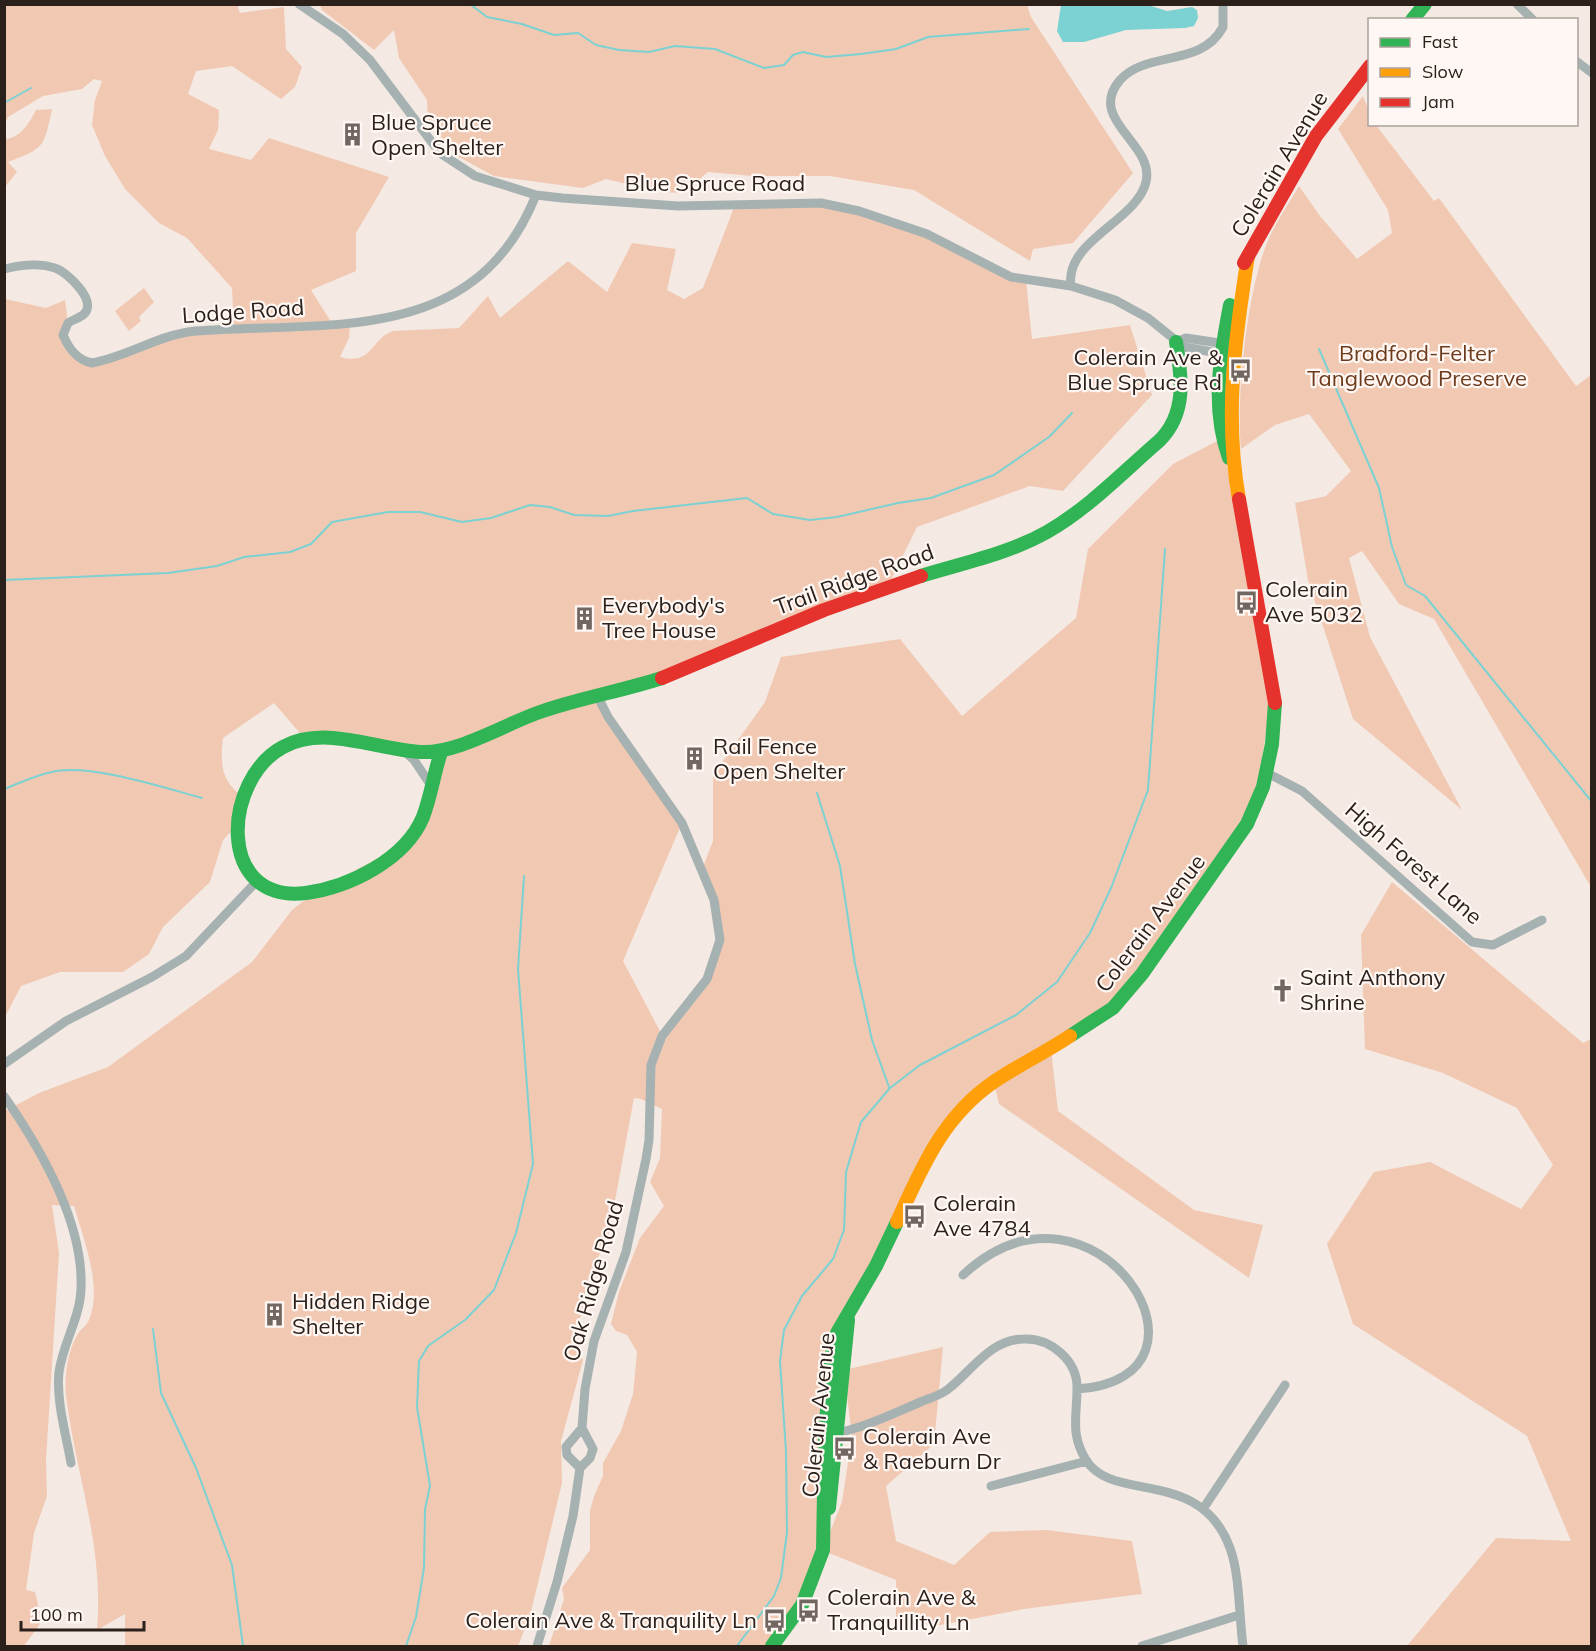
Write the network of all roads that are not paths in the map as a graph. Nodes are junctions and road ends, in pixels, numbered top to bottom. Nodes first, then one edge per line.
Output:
1 (300, 4) edge
2 (1223, 4) edge
3 (1425, 4) edge
4 (1517, 4) edge
5 (1414, 18) edge
6 (1531, 18) edge
7 (1578, 62) edge
8 (1368, 68) edge
9 (1592, 73) edge
10 (536, 195) junction
11 (4, 269) edge
12 (1071, 286) junction
13 (1176, 342) junction
14 (1228, 349) junction
15 (1197, 350) junction
16 (1180, 363) junction
17 (597, 695) junction
18 (403, 750) junction
19 (441, 752) junction
20 (1267, 773) junction
21 (430, 784) junction
22 (256, 882) junction
23 (1542, 920) dead end
24 (4, 1064) edge
25 (4, 1096) edge
26 (963, 1275) dead end
27 (849, 1311) junction
28 (1285, 1385) dead end
29 (1077, 1389) junction
30 (582, 1428) junction
31 (839, 1433) junction
32 (825, 1436) junction
33 (1087, 1461) junction
34 (71, 1463) dead end
35 (580, 1468) junction
36 (991, 1486) dead end
37 (1203, 1509) junction
38 (825, 1522) junction
39 (1239, 1615) junction
40 (537, 1647) edge
41 (772, 1647) edge
42 (1142, 1647) edge
43 (1243, 1647) edge

1 - 10 street, Blue Spruce Road
2 - 12 street
3 - 5 main road
4 - 6 street
7 - 9 street
8 - 14 main road, Colerain Avenue
10 - 11 street, Lodge Road
10 - 12 street, Blue Spruce Road
12 - 13 street, Blue Spruce Road
13 - 14 street
13 - 15 street, Blue Spruce Road
13 - 16 main road, Trail Ridge Road
14 - 15 street, Blue Spruce Road
14 - 20 main road, Colerain Avenue
15 - 16 street
16 - 17 main road, Trail Ridge Road
17 - 19 main road, Trail Ridge Road
17 - 30 street, Oak Ridge Road
18 - 19 main road, Trail Ridge Road
18 - 21 street
18 - 22 main road, Trail Ridge Road
19 - 21 main road
20 - 23 street, High Forest Lane
20 - 27 main road, Colerain Avenue
21 - 22 main road
22 - 24 street
25 - 34 street
26 - 29 street
27 - 31 main road, Colerain Avenue
27 - 32 main road, Colerain Avenue
28 - 37 street
29 - 31 street
29 - 33 street
30 - 35 street, Oak Ridge Road
30 - 35 street, Oak Ridge Road
31 - 32 street
31 - 38 main road, Colerain Avenue
32 - 38 main road, Colerain Avenue
33 - 36 street
33 - 37 street
35 - 40 street, Oak Ridge Road
37 - 39 street
38 - 41 main road, Colerain Avenue
39 - 42 street
39 - 43 street

